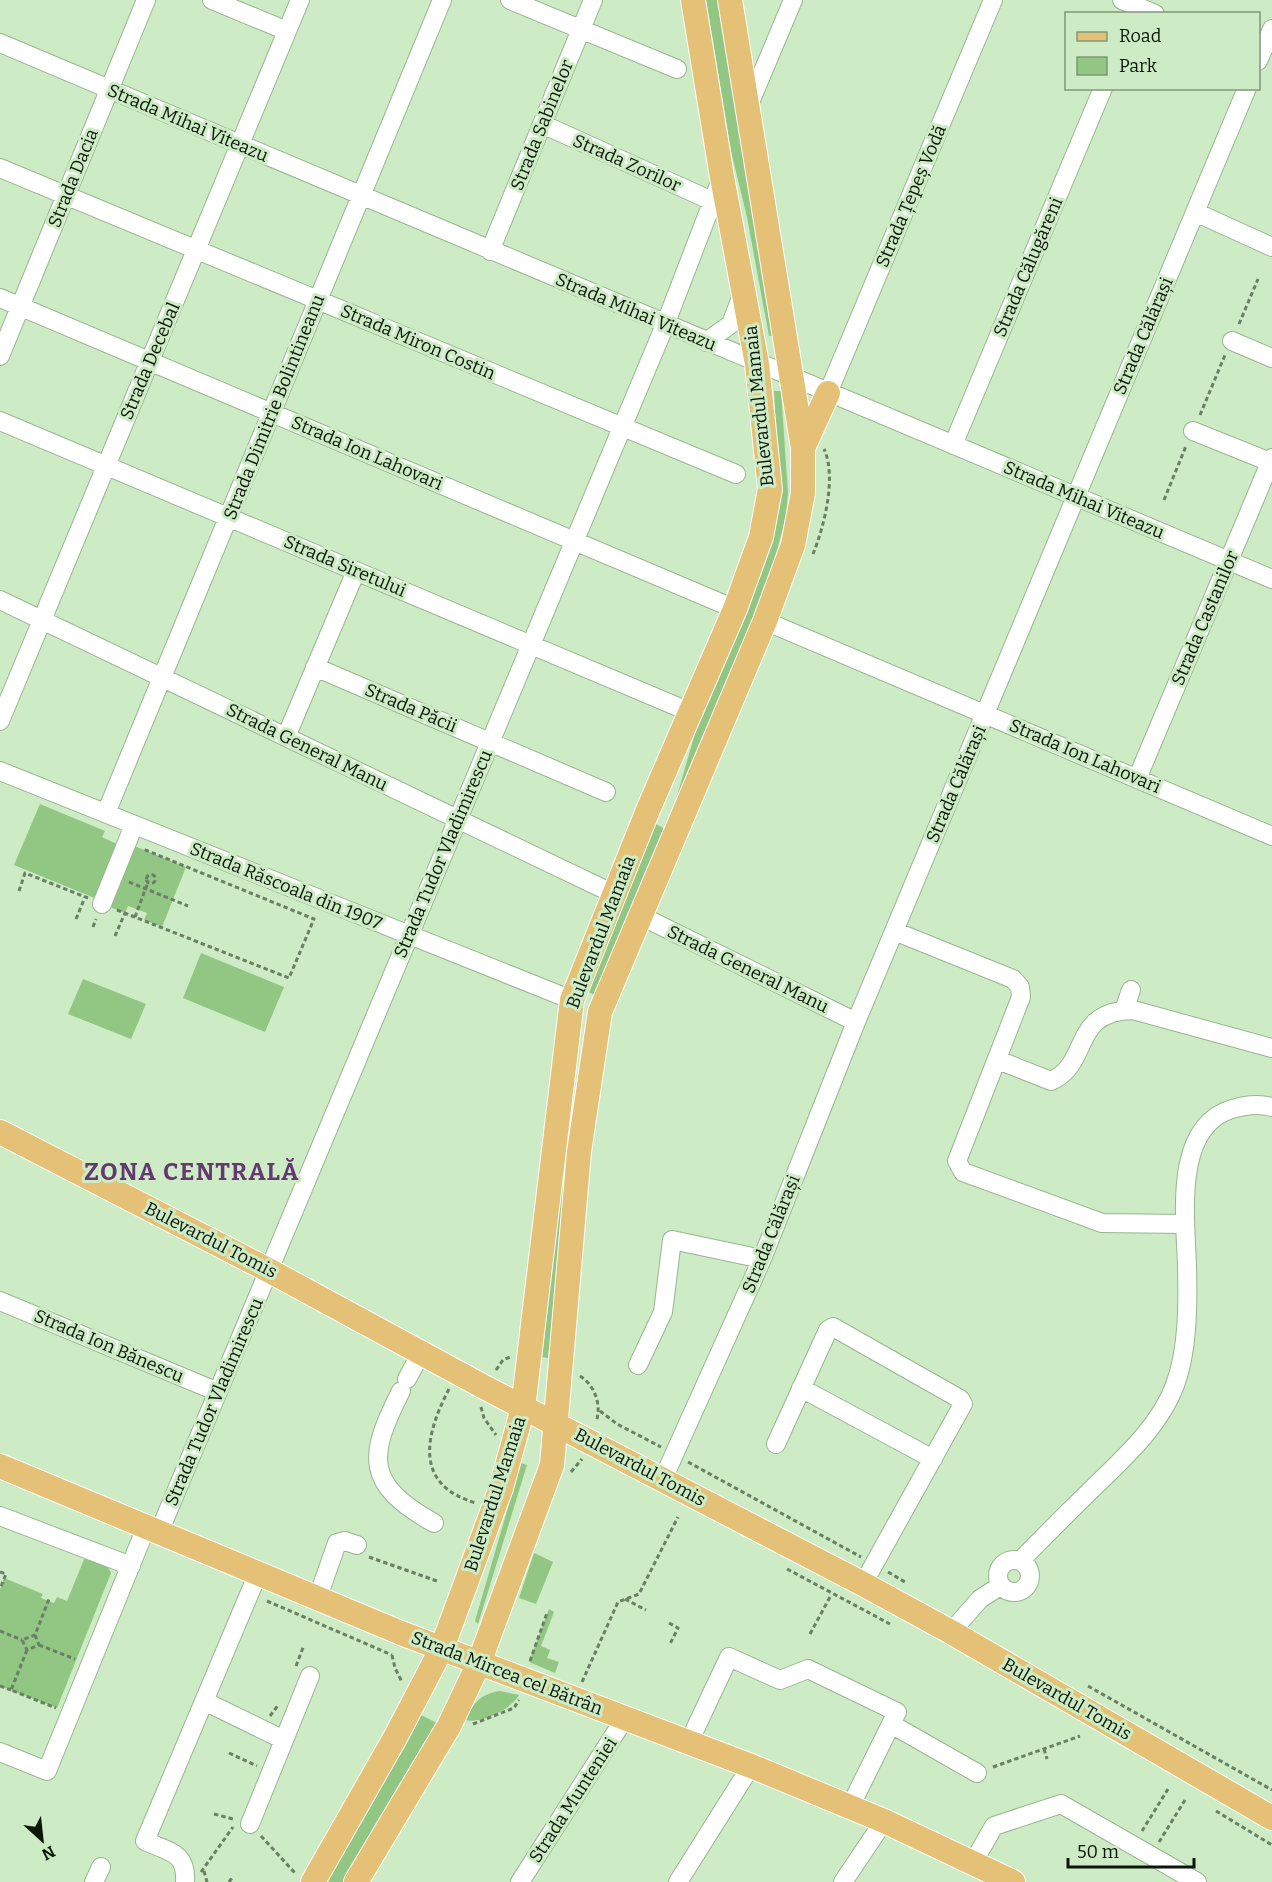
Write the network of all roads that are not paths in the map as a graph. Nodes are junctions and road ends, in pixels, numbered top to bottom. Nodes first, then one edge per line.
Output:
1 (146, 0) edge
2 (212, 0) edge
3 (300, 0) edge
4 (442, 0) edge
5 (510, 0) edge
6 (593, 0) edge
7 (693, 0) edge
8 (730, 0) edge
9 (794, 0) edge
10 (993, 0) edge
11 (1134, 5) edge
12 (1150, 12) edge
13 (1272, 29) edge
14 (581, 30) junction
15 (287, 31) junction
16 (0, 43) edge
17 (1262, 59) edge
18 (677, 69) dead end
19 (110, 90) junction
20 (1102, 90) edge
21 (1246, 90) edge
22 (748, 107) junction
23 (542, 124) junction
24 (240, 145) junction
25 (0, 168) edge
26 (722, 177) junction
27 (66, 196) junction
28 (361, 196) junction
29 (712, 201) junction
30 (1195, 212) junction
31 (1272, 247) edge
32 (196, 250) junction
33 (490, 251) junction
34 (744, 290) junction
35 (0, 298) edge
36 (318, 300) junction
37 (20, 306) junction
38 (665, 325) junction
39 (1232, 340) road end
40 (706, 342) junction
41 (0, 356) edge
42 (1272, 358) edge
43 (150, 361) junction
44 (757, 364) junction
45 (793, 379) junction
46 (828, 393) junction
47 (272, 413) junction
48 (0, 421) edge
49 (623, 427) junction
50 (1193, 431) road end
51 (954, 445) junction
52 (803, 448) junction
53 (1271, 460) edge
54 (106, 465) junction
55 (736, 474) dead end
56 (1076, 497) junction
57 (229, 517) junction
58 (575, 541) junction
59 (1229, 561) junction
60 (356, 571) junction
61 (1272, 579) edge
62 (0, 600) edge
63 (735, 609) junction
64 (42, 620) junction
65 (765, 621) junction
66 (531, 645) junction
67 (315, 667) junction
68 (162, 678) junction
69 (692, 706) junction
70 (985, 714) junction
71 (0, 721) edge
72 (286, 737) junction
73 (490, 742) junction
74 (0, 771) edge
75 (1137, 778) junction
76 (606, 792) dead end
77 (106, 813) junction
78 (458, 819) junction
79 (134, 825) junction
80 (678, 826) junction
81 (1272, 836) edge
82 (614, 894) junction
83 (102, 904) road end
84 (641, 916) junction
85 (894, 931) junction
86 (409, 935) junction
87 (1131, 990) dead end
88 (572, 1000) junction
89 (1124, 1010) junction
90 (600, 1012) junction
91 (856, 1023) junction
92 (1272, 1048) edge
93 (998, 1060) junction
94 (1272, 1107) edge
95 (0, 1132) edge
96 (1185, 1224) junction
97 (762, 1259) junction
98 (270, 1271) junction
99 (0, 1301) edge
100 (421, 1353) junction
101 (638, 1365) dead end
102 (801, 1388) junction
103 (218, 1392) junction
104 (523, 1408) junction
105 (557, 1423) junction
106 (776, 1444) dead end
107 (933, 1459) junction
108 (0, 1466) edge
109 (663, 1479) junction
110 (0, 1516) edge
111 (434, 1523) dead end
112 (154, 1528) junction
113 (357, 1545) road end
114 (1020, 1561) junction
115 (131, 1566) junction
116 (258, 1571) junction
117 (863, 1584) junction
118 (1000, 1586) junction
119 (318, 1597) junction
120 (951, 1632) junction
121 (442, 1648) junction
122 (479, 1663) junction
123 (310, 1676) dead end
124 (204, 1701) junction
125 (625, 1718) junction
126 (891, 1724) junction
127 (284, 1740) junction
128 (689, 1742) junction
129 (0, 1752) edge
130 (751, 1766) junction
131 (977, 1773) road end
132 (850, 1807) junction
133 (1272, 1818) edge
134 (884, 1821) junction
135 (244, 1822) road end
136 (974, 1862) junction
137 (306, 1879) edge
138 (185, 1880) edge
139 (1008, 1881) edge
140 (356, 1882) edge
141 (520, 1882) edge
142 (678, 1882) edge
143 (843, 1882) edge
144 (1197, 1882) edge

1 - 19 street, Strada Dacia
2 - 15 street
3 - 15 street, Strada Decebal
4 - 28 street, Strada Dimitrie Bolintineanu
5 - 14 street
6 - 14 street, Strada Sabinelor
7 - 26 main road, Bulevardul Mamaia
8 - 22 main road, Bulevardul Mamaia
9 - 22 street
10 - 46 street, Strada Țepeș Vodă
11 - 12 street
13 - 17 street
14 - 18 street
14 - 23 street, Strada Sabinelor
15 - 24 street, Strada Decebal
16 - 19 street, Strada Mihai Viteazu
19 - 24 street, Strada Mihai Viteazu
19 - 27 street, Strada Dacia
20 - 51 street, Strada Călugăreni
21 - 30 street, Strada Călărași
22 - 45 main road, Bulevardul Mamaia
23 - 29 street, Strada Zorilor
23 - 33 street, Strada Sabinelor
24 - 28 street, Strada Mihai Viteazu
24 - 32 street, Strada Decebal
25 - 27 street, Strada Miron Costin
26 - 29 street, Strada Tudor Vladimirescu
26 - 34 main road, Bulevardul Mamaia
27 - 32 street, Strada Miron Costin
27 - 37 street, Strada Dacia
28 - 33 street, Strada Mihai Viteazu
28 - 36 street, Strada Dimitrie Bolintineanu
29 - 38 street, Strada Tudor Vladimirescu
30 - 31 street
30 - 56 street, Strada Călărași
32 - 36 street, Strada Miron Costin
32 - 43 street, Strada Decebal
33 - 38 street, Strada Mihai Viteazu
34 - 40 street
34 - 44 main road, Bulevardul Mamaia
35 - 37 street, Strada Ion Lahovari
36 - 47 street, Strada Dimitrie Bolintineanu
36 - 49 street, Strada Miron Costin
37 - 41 street, Strada Dacia
37 - 43 street, Strada Ion Lahovari
38 - 40 street, Strada Mihai Viteazu
38 - 49 street, Strada Tudor Vladimirescu
39 - 42 street
40 - 44 street, Strada Mihai Viteazu
43 - 47 street, Strada Ion Lahovari
43 - 54 street, Strada Decebal
44 - 45 street, Strada Mihai Viteazu
44 - 63 main road, Bulevardul Mamaia
45 - 46 street, Strada Mihai Viteazu
45 - 52 main road, Bulevardul Mamaia
46 - 51 street, Strada Mihai Viteazu
46 - 52 main road
47 - 57 street, Strada Dimitrie Bolintineanu
47 - 58 street, Strada Ion Lahovari
48 - 54 street, Strada Siretului
49 - 55 street, Strada Miron Costin
49 - 58 street, Strada Tudor Vladimirescu
50 - 53 street
51 - 56 street, Strada Mihai Viteazu
52 - 65 main road, Bulevardul Mamaia
53 - 59 street, Strada Castanilor
54 - 57 street, Strada Siretului
54 - 64 street, Strada Decebal
56 - 59 street, Strada Mihai Viteazu
56 - 70 street, Strada Călărași
57 - 60 street, Strada Siretului
57 - 68 street, Strada Dimitrie Bolintineanu
58 - 63 street, Strada Ion Lahovari
58 - 66 street, Strada Tudor Vladimirescu
59 - 61 street, Strada Mihai Viteazu
59 - 75 street, Strada Castanilor
60 - 66 street, Strada Siretului
60 - 67 street
62 - 64 street, Strada General Manu
63 - 69 main road, Bulevardul Mamaia
64 - 68 street, Strada General Manu
64 - 71 street, Strada Decebal
65 - 70 street, Strada Ion Lahovari
65 - 80 main road, Bulevardul Mamaia
66 - 69 street, Strada Siretului
66 - 73 street, Strada Tudor Vladimirescu
67 - 72 street
67 - 73 street, Strada Păcii
68 - 72 street, Strada General Manu
68 - 77 street, Strada Dimitrie Bolintineanu
69 - 80 main road
69 - 82 main road, Bulevardul Mamaia
70 - 75 street, Strada Ion Lahovari
70 - 85 street, Strada Călărași
72 - 78 street, Strada General Manu
73 - 76 street, Strada Păcii
73 - 78 street, Strada Tudor Vladimirescu
74 - 77 street, Strada Răscoala din 1907
75 - 81 street, Strada Ion Lahovari
77 - 79 street, Strada Răscoala din 1907
78 - 82 street, Strada General Manu
78 - 86 street, Strada Tudor Vladimirescu
79 - 83 street
79 - 86 street, Strada Răscoala din 1907
80 - 84 main road, Bulevardul Mamaia
82 - 88 main road, Bulevardul Mamaia
84 - 90 main road, Bulevardul Mamaia
84 - 91 street, Strada General Manu
85 - 91 street, Strada Călărași
85 - 93 street
86 - 88 street, Strada Răscoala din 1907
86 - 98 street, Strada Tudor Vladimirescu
87 - 89 street
88 - 90 main road
88 - 104 main road, Bulevardul Mamaia
89 - 92 street
89 - 93 street
90 - 105 main road, Bulevardul Mamaia
91 - 97 street, Strada Călărași
93 - 96 street
94 - 96 street
95 - 98 main road, Bulevardul Tomis
96 - 114 street
97 - 101 street
97 - 109 street, Strada Călărași
98 - 100 main road, Bulevardul Tomis
98 - 103 street, Strada Tudor Vladimirescu
99 - 103 street, Strada Ion Bănescu
100 - 104 main road, Bulevardul Tomis
100 - 111 street
102 - 106 street
102 - 107 street
102 - 107 street
103 - 112 street, Strada Tudor Vladimirescu
104 - 105 main road, Bulevardul Tomis
104 - 121 main road, Bulevardul Mamaia
105 - 109 main road, Bulevardul Tomis
105 - 122 main road, Bulevardul Mamaia
107 - 117 street
108 - 112 main road, Strada Mircea cel Bătrân
109 - 117 main road, Bulevardul Tomis
110 - 115 street
112 - 115 street, Strada Tudor Vladimirescu
112 - 116 main road, Strada Mircea cel Bătrân
113 - 119 street
114 - 118 street
114 - 118 street
115 - 129 street, Strada Tudor Vladimirescu
116 - 119 main road, Strada Mircea cel Bătrân
116 - 124 street
117 - 120 main road, Bulevardul Tomis
118 - 120 street
119 - 121 main road, Strada Mircea cel Bătrân
120 - 133 main road, Bulevardul Tomis
121 - 122 main road, Strada Mircea cel Bătrân
121 - 137 main road, Bulevardul Mamaia
122 - 125 main road, Strada Mircea cel Bătrân
122 - 140 main road, Bulevardul Mamaia
123 - 127 street
124 - 127 street
124 - 138 street
125 - 128 main road, Strada Mircea cel Bătrân
125 - 141 street, Strada Munteniei
126 - 128 street
126 - 131 street
126 - 132 street
127 - 135 street
128 - 130 main road, Strada Mircea cel Bătrân
130 - 132 main road, Strada Mircea cel Bătrân
130 - 142 street
132 - 134 main road, Strada Mircea cel Bătrân
134 - 136 main road, Strada Mircea cel Bătrân
134 - 143 street
136 - 139 main road, Strada Mircea cel Bătrân
136 - 144 street

